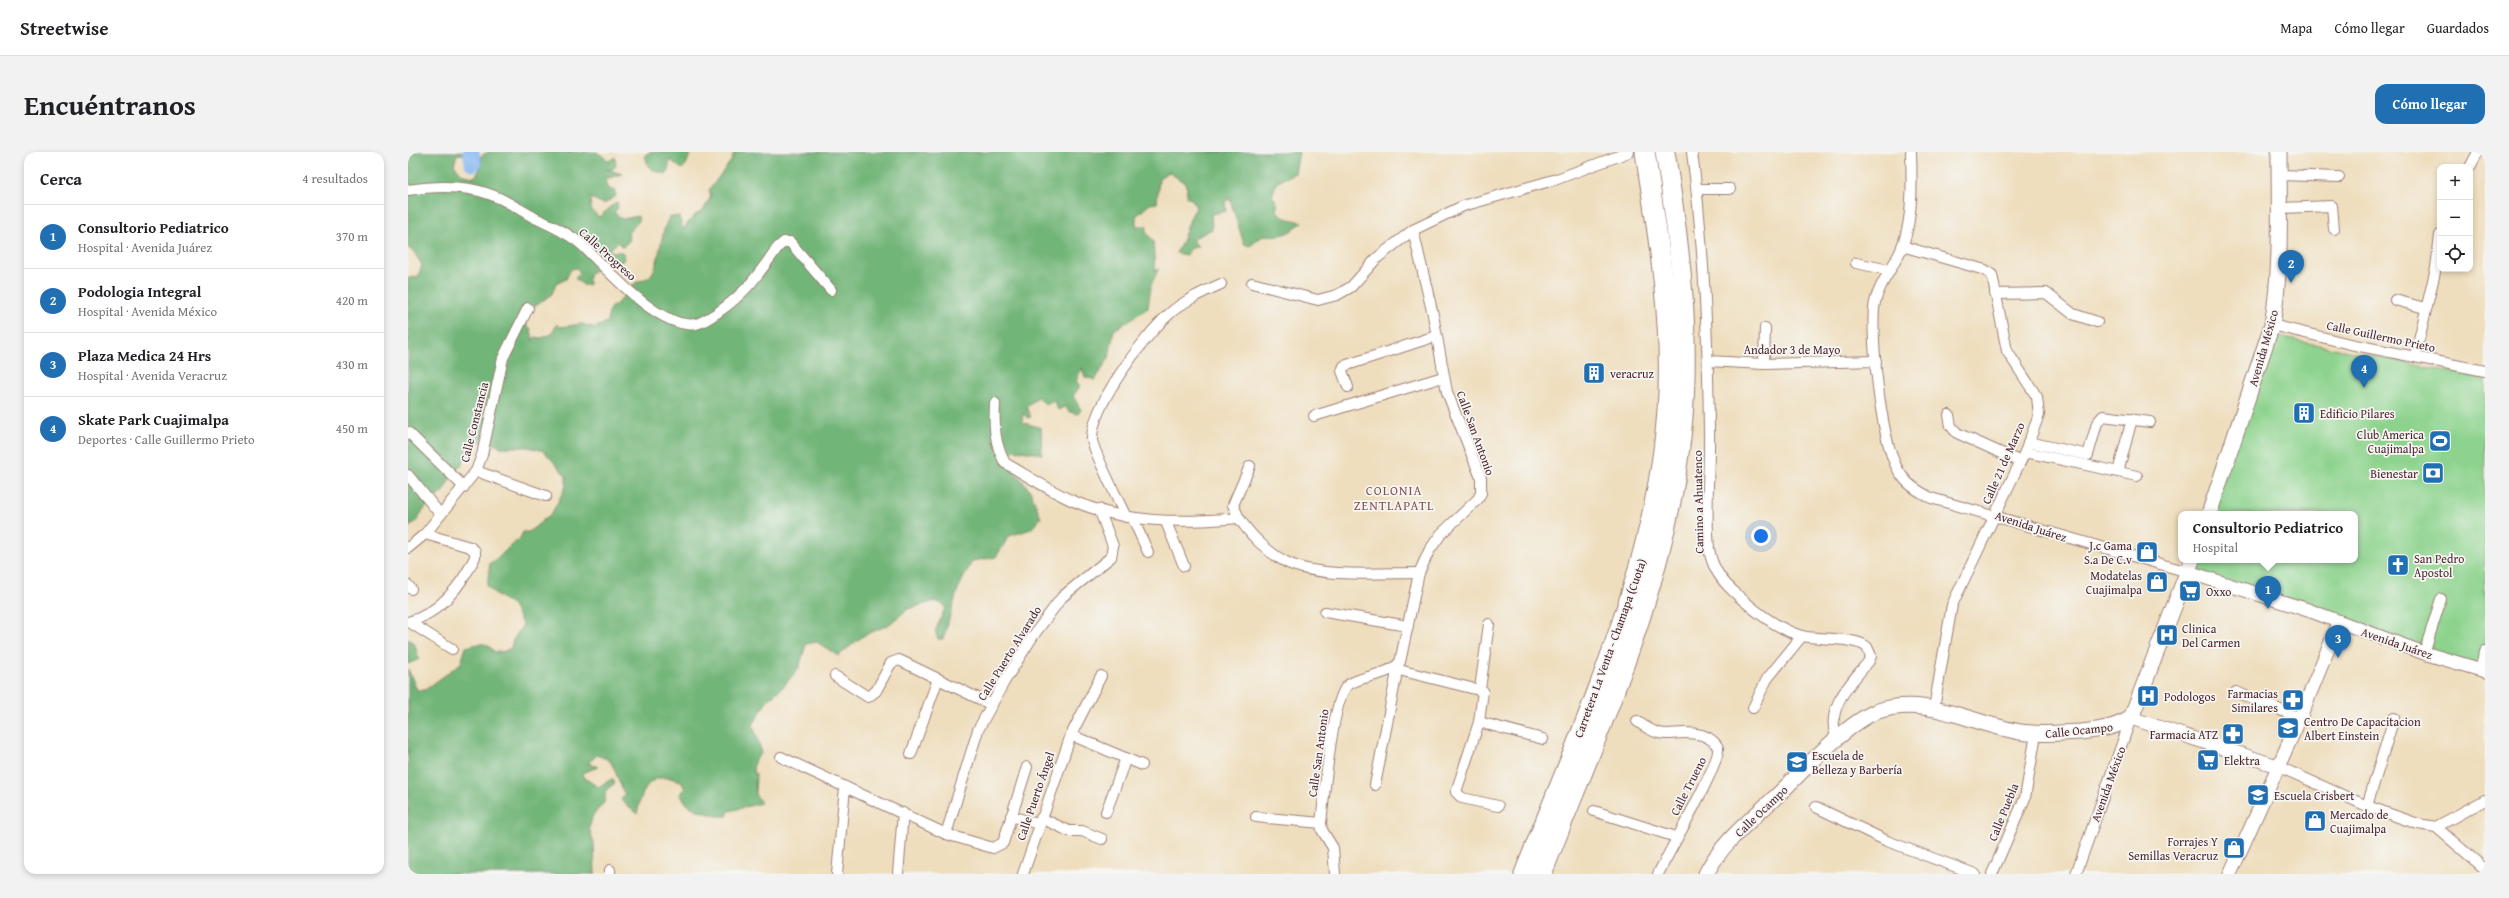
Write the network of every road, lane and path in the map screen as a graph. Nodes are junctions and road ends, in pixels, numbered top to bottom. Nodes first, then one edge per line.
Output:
1 (1629, 152) edge
2 (1645, 152) edge
3 (1665, 152) edge
4 (1692, 152) edge
5 (1911, 152) edge
6 (2279, 152) edge
7 (2478, 152) edge
8 (2472, 164) edge
9 (2279, 176) junction
10 (2338, 177) dead end
11 (1697, 189) junction
12 (1730, 189) dead end
13 (408, 190) edge
14 (2278, 208) junction
15 (2334, 229) dead end
16 (1413, 230) junction
17 (2440, 236) edge
18 (1902, 246) junction
19 (1856, 263) dead end
20 (1889, 270) junction
21 (1252, 283) dead end
22 (1221, 284) dead end
23 (831, 290) dead end
24 (1995, 294) junction
25 (2395, 300) dead end
26 (528, 308) dead end
27 (2425, 308) junction
28 (2097, 322) dead end
29 (2272, 325) junction
30 (1765, 328) dead end
31 (1436, 336) junction
32 (2415, 356) junction
33 (1708, 361) junction
34 (1876, 361) junction
35 (1764, 364) junction
36 (2485, 371) edge
37 (1443, 376) junction
38 (1348, 387) dead end
39 (995, 403) dead end
40 (1949, 415) dead end
41 (1314, 416) dead end
42 (2132, 419) junction
43 (2150, 422) dead end
44 (408, 432) edge
45 (2028, 442) junction
46 (2025, 452) junction
47 (2019, 461) junction
48 (1250, 466) dead end
49 (476, 471) junction
50 (2118, 472) junction
51 (408, 475) edge
52 (2136, 476) dead end
53 (464, 486) junction
54 (546, 496) dead end
55 (1099, 509) junction
56 (2210, 511) edge
57 (440, 514) junction
58 (1994, 514) junction
59 (1130, 518) junction
60 (1239, 518) junction
61 (1166, 522) junction
62 (425, 534) junction
63 (408, 548) edge
64 (1148, 552) dead end
65 (1184, 566) dead end
66 (2190, 566) edge
67 (1419, 573) junction
68 (2441, 599) dead end
69 (1325, 612) dead end
70 (409, 622) edge
71 (2339, 622) junction
72 (1489, 624) dead end
73 (1408, 626) junction
74 (1802, 636) junction
75 (452, 648) dead end
76 (2485, 651) edge
77 (2424, 653) junction
78 (1395, 669) junction
79 (2483, 671) edge
80 (835, 676) dead end
81 (1101, 676) dead end
82 (938, 678) junction
83 (1480, 689) junction
84 (2236, 692) dead end
85 (992, 704) junction
86 (1753, 708) dead end
87 (1934, 708) junction
88 (2132, 718) junction
89 (2300, 718) junction
90 (2394, 718) dead end
91 (1637, 721) dead end
92 (1479, 722) junction
93 (2036, 734) junction
94 (1075, 736) junction
95 (1543, 739) dead end
96 (1837, 739) junction
97 (911, 754) dead end
98 (781, 757) dead end
99 (1126, 758) junction
100 (1142, 765) dead end
101 (2277, 766) junction
102 (1027, 767) dead end
103 (1375, 785) dead end
104 (845, 787) junction
105 (2485, 800) edge
106 (1498, 806) dead end
107 (2367, 806) junction
108 (1816, 807) dead end
109 (1594, 811) dead end
110 (1106, 812) dead end
111 (903, 813) junction
112 (1011, 816) junction
113 (1256, 817) dead end
114 (1040, 821) junction
115 (1321, 823) junction
116 (2436, 827) junction
117 (946, 834) junction
118 (1676, 837) junction
119 (1102, 840) dead end
120 (2485, 869) edge
121 (837, 874) edge
122 (898, 874) edge
123 (1023, 874) edge
124 (1335, 874) edge
125 (1524, 874) edge
126 (1542, 874) edge
127 (1658, 874) edge
128 (1706, 874) edge
129 (1975, 874) edge
130 (1992, 874) edge
131 (2076, 874) edge
132 (2230, 874) edge

1 - 16 street
2 - 125 highway, Carretera La Venta - Chamapa (Cuota)
3 - 126 highway, Carretera La Venta - Chamapa (Cuota)
4 - 11 street, Camino a Ahuatenco
5 - 18 street, Avenida Juárez
6 - 9 main road, Avenida México
7 - 8 street
9 - 10 street
9 - 14 main road, Avenida México
11 - 12 street
11 - 33 street, Camino a Ahuatenco
13 - 23 street, Calle Progreso
14 - 15 street
14 - 29 main road, Avenida México
16 - 21 street
16 - 31 street, Calle San Antonio
17 - 27 street
18 - 20 street, Avenida Juárez
18 - 24 street, Calle 21 de Marzo
19 - 20 street
20 - 34 street, Avenida Juárez
22 - 59 street
24 - 28 street
24 - 45 street, Calle 21 de Marzo
25 - 27 street
26 - 49 street, Calle Constancia
27 - 32 street
29 - 32 street, Calle Guillermo Prieto
29 - 56 main road, Avenida México
30 - 35 street
31 - 37 street, Calle San Antonio
31 - 38 street
32 - 36 street, Calle Guillermo Prieto
33 - 35 street, Andador 3 de Mayo
33 - 74 street, Camino a Ahuatenco
34 - 35 street, Andador 3 de Mayo
34 - 58 street, Avenida Juárez
37 - 41 street
37 - 67 street, Calle San Antonio
39 - 55 street
40 - 47 street
42 - 43 street
42 - 45 street
42 - 50 street
44 - 53 street
45 - 46 street, Calle 21 de Marzo
46 - 47 street, Calle 21 de Marzo
46 - 50 street
47 - 58 street, Calle 21 de Marzo
48 - 60 street
49 - 53 street, Calle Constancia
49 - 54 street
50 - 52 street
51 - 57 street
53 - 57 street, Calle Constancia
55 - 59 street
55 - 85 street, Calle Puerto Alvarado
57 - 62 street, Calle Constancia
58 - 66 street, Avenida Juárez
58 - 87 street, Calle 21 de Marzo
59 - 61 street
59 - 64 street
60 - 61 street
60 - 67 street
61 - 65 street
62 - 63 street, Calle Constancia
62 - 70 street
66 - 71 street, Avenida Juárez
66 - 88 main road, Avenida México
67 - 73 street, Calle San Antonio
68 - 77 street
69 - 73 street
70 - 75 street
71 - 77 street, Avenida Juárez
71 - 89 street
72 - 83 street
73 - 78 street, Calle San Antonio
74 - 86 street
74 - 96 street, Camino a Ahuatenco
76 - 79 street
77 - 79 street, Avenida Juárez
78 - 83 street, Calle San Antonio
78 - 103 street
78 - 115 street, Calle San Antonio
80 - 82 street
81 - 94 street, Calle Puerto Ángel
82 - 85 street
82 - 97 street
83 - 92 street
84 - 89 street
85 - 117 street, Calle Puerto Alvarado
87 - 93 main road, Calle Ocampo
87 - 96 main road, Calle Ocampo
88 - 93 main road, Calle Ocampo
88 - 101 street
88 - 131 street, Avenida México
89 - 101 street
90 - 107 street
91 - 118 street, Calle Trueno
92 - 95 street
92 - 106 street
93 - 130 street, Calle Puebla
94 - 99 street
94 - 114 street, Calle Puerto Ángel
96 - 128 main road, Calle Ocampo
98 - 104 street
99 - 100 street
99 - 110 street
101 - 107 street
101 - 132 street
102 - 112 street
104 - 111 street
104 - 121 street
105 - 116 street
107 - 116 street
108 - 129 street
109 - 118 street
111 - 117 street
111 - 122 street
112 - 114 street
112 - 117 street
113 - 115 street
114 - 119 street
114 - 123 street, Calle Puerto Ángel
115 - 124 street
116 - 120 street
118 - 127 street, Calle Trueno

